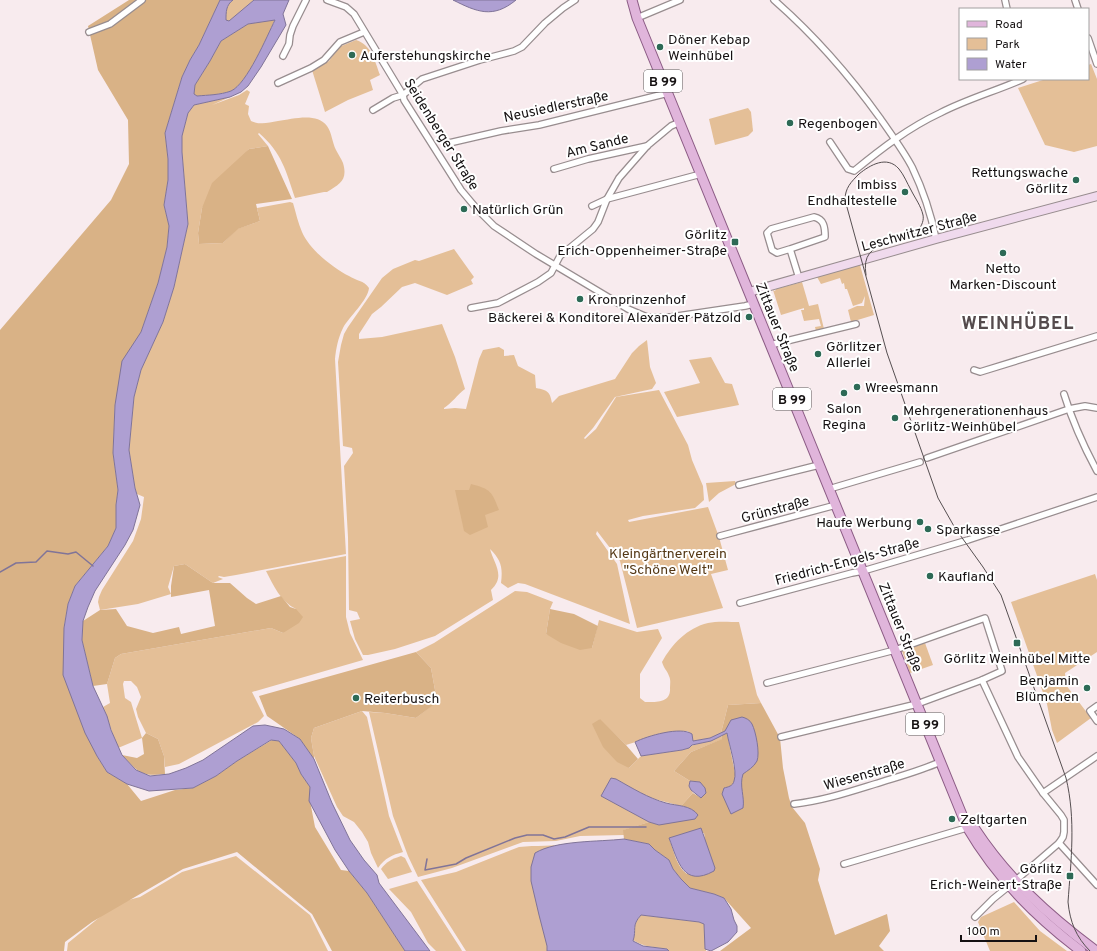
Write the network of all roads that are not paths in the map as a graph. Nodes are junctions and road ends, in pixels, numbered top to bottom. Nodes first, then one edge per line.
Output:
1 (142, 0) edge
2 (306, 0) edge
3 (327, 0) edge
4 (575, 0) edge
5 (632, 0) edge
6 (680, 0) edge
7 (774, 0) edge
8 (637, 18) junction
9 (89, 32) dead end
10 (364, 32) junction
11 (1089, 41) edge
12 (283, 56) dead end
13 (1097, 64) edge
14 (1021, 80) edge
15 (278, 83) dead end
16 (668, 93) junction
17 (403, 95) junction
18 (373, 110) dead end
19 (680, 122) junction
20 (895, 139) junction
21 (830, 142) dead end
22 (449, 144) dead end
23 (647, 146) junction
24 (554, 169) dead end
25 (701, 174) junction
26 (1097, 196) edge
27 (607, 199) junction
28 (592, 206) dead end
29 (936, 239) junction
30 (790, 249) junction
31 (556, 266) junction
32 (799, 278) junction
33 (748, 292) junction
34 (753, 304) junction
35 (471, 308) dead end
36 (856, 324) dead end
37 (1097, 336) edge
38 (770, 345) junction
39 (974, 370) dead end
40 (1064, 394) dead end
41 (1097, 408) edge
42 (1069, 409) junction
43 (927, 458) dead end
44 (920, 462) dead end
45 (819, 465) junction
46 (1097, 471) edge
47 (739, 485) dead end
48 (829, 489) junction
49 (1097, 496) edge
50 (836, 505) junction
51 (720, 536) dead end
52 (863, 571) junction
53 (740, 603) dead end
54 (895, 650) junction
55 (982, 680) junction
56 (767, 683) dead end
57 (917, 704) junction
58 (1097, 706) edge
59 (1097, 721) edge
60 (781, 736) dead end
61 (1097, 756) edge
62 (940, 762) junction
63 (1043, 793) junction
64 (794, 804) dead end
65 (963, 829) dead end
66 (1059, 843) junction
67 (844, 864) dead end
68 (1012, 884) junction
69 (1097, 885) edge
70 (976, 917) dead end
71 (1081, 951) edge
72 (1096, 951) edge

1 - 9 street
2 - 12 street
3 - 10 street, Seidenberger Straße
4 - 17 street
5 - 8 main road, Zittauer Straße / B 99
6 - 8 street
7 - 20 street
8 - 16 main road, Zittauer Straße / B 99
10 - 15 street
10 - 17 street, Seidenberger Straße
11 - 13 street
14 - 20 street
16 - 19 main road, Zittauer Straße / B 99
16 - 22 street, Neusiedlerstraße
17 - 18 street
17 - 31 street, Seidenberger Straße
19 - 23 street, Am Sande
19 - 25 main road, Zittauer Straße / B 99
20 - 21 street
20 - 29 street
23 - 24 street, Am Sande
23 - 27 street, Am Sande
25 - 27 street
25 - 33 main road, Zittauer Straße / B 99
26 - 29 street, Leschwitzer Straße
27 - 28 street
27 - 31 street, Am Sande
29 - 32 street, Leschwitzer Straße
30 - 30 street
30 - 32 street
31 - 34 street, Seidenberger Straße
31 - 35 street, Am Sande
32 - 33 street, Leschwitzer Straße
33 - 34 main road, Zittauer Straße / B 99
34 - 38 main road, Zittauer Straße / B 99
36 - 38 street
37 - 39 street
38 - 45 main road, Zittauer Straße / B 99
40 - 42 street
41 - 42 street
42 - 43 street
42 - 46 street
44 - 48 street
45 - 47 street
45 - 48 main road, Zittauer Straße / B 99
48 - 50 main road, Zittauer Straße / B 99
49 - 52 street, Friedrich-Engels-Straße
50 - 51 street, Grünstraße
50 - 52 main road, Zittauer Straße / B 99
52 - 53 street, Friedrich-Engels-Straße
52 - 54 main road, Zittauer Straße / B 99
54 - 55 street
54 - 56 street
54 - 57 main road, Zittauer Straße / B 99
55 - 57 street
55 - 63 street
57 - 60 street
57 - 62 main road, Zittauer Straße / B 99
58 - 59 street
61 - 63 street
62 - 64 street, Wiesenstraße
62 - 68 main road, Zittauer Straße / B 99
63 - 66 street
65 - 67 street
66 - 68 street
66 - 69 street
68 - 70 street
68 - 71 main road, Zittauer Straße / B 99
68 - 72 main road, Zittauer Straße / B 99

